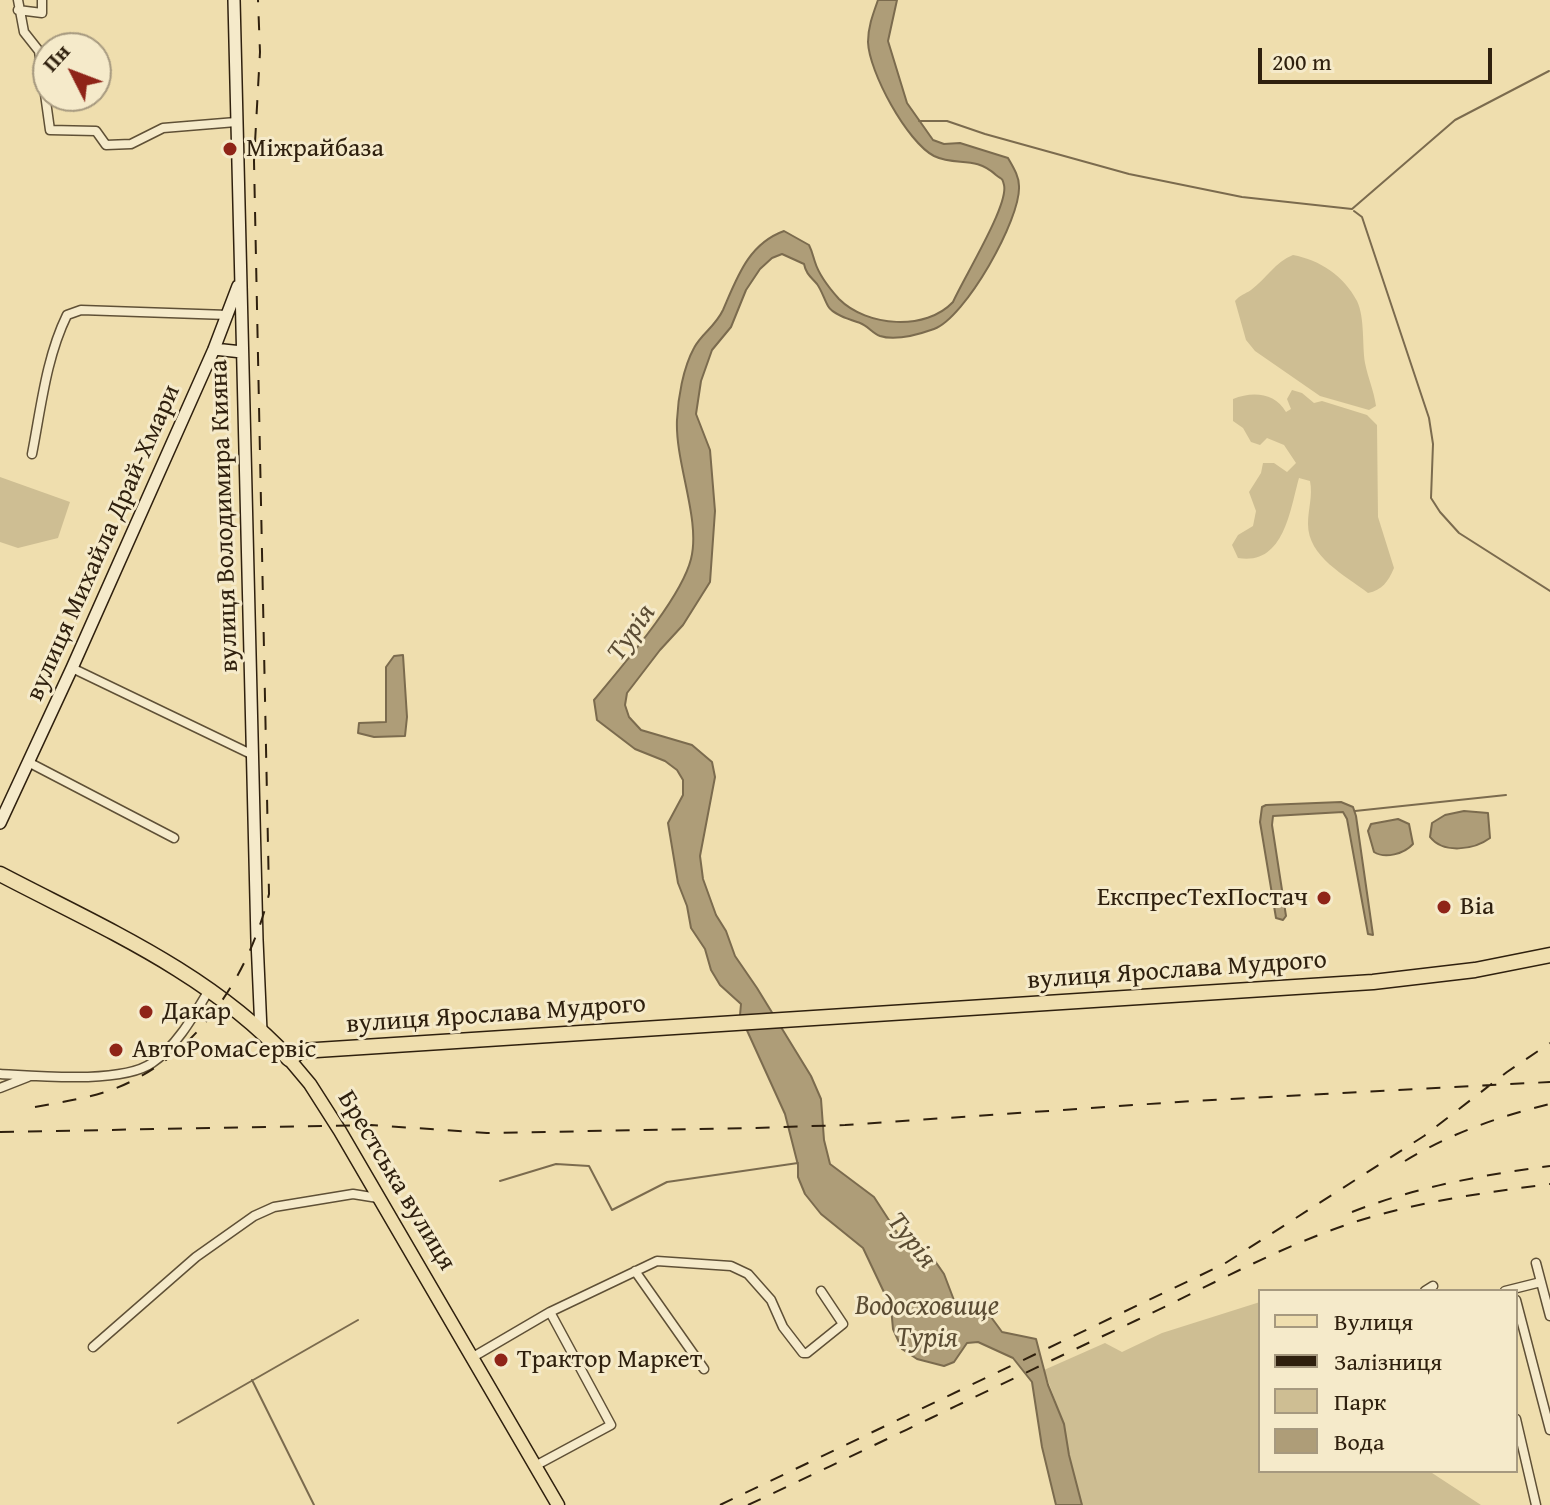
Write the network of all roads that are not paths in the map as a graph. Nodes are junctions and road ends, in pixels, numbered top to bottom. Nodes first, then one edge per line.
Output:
1 (42, 0) edge
2 (234, 0) edge
3 (18, 5) edge
4 (236, 122) junction
5 (241, 278) junction
6 (228, 315) junction
7 (214, 349) junction
8 (242, 352) junction
9 (32, 454) dead end
10 (72, 668) junction
11 (253, 755) junction
12 (30, 763) junction
13 (0, 823) edge
14 (174, 838) dead end
15 (0, 874) edge
16 (1550, 955) edge
17 (210, 989) junction
18 (261, 1031) junction
19 (289, 1059) junction
20 (0, 1074) edge
21 (32, 1076) junction
22 (0, 1088) edge
23 (378, 1198) junction
24 (1536, 1263) dead end
25 (635, 1271) junction
26 (1541, 1282) junction
27 (1515, 1289) edge
28 (821, 1291) dead end
29 (1518, 1308) edge
30 (550, 1312) junction
31 (1550, 1316) edge
32 (93, 1347) dead end
33 (473, 1357) junction
34 (704, 1369) dead end
35 (1518, 1428) edge
36 (1550, 1430) edge
37 (535, 1466) junction
38 (558, 1505) edge
39 (1536, 1505) edge

1 - 3 street
2 - 4 main road, вулиця Володимира Кияна
3 - 4 street
4 - 5 main road, вулиця Володимира Кияна
5 - 6 main road, вулиця Михайла Драй-Хмари
5 - 8 main road, вулиця Володимира Кияна
6 - 7 main road, вулиця Михайла Драй-Хмари
6 - 9 street
7 - 8 main road
7 - 10 main road, вулиця Михайла Драй-Хмари
8 - 11 main road, вулиця Володимира Кияна
10 - 11 street
10 - 12 main road, вулиця Михайла Драй-Хмари
11 - 18 main road, вулиця Володимира Кияна
12 - 13 main road, вулиця Михайла Драй-Хмари
12 - 14 street
15 - 17 highway, Брестська вулиця
16 - 19 highway, вулиця Ярослава Мудрого
17 - 18 highway, Брестська вулиця
17 - 21 street
18 - 19 highway, Брестська вулиця
19 - 23 main road, Брестська вулиця
20 - 21 street
21 - 22 street
23 - 32 street
23 - 33 main road, Брестська вулиця
24 - 26 street
25 - 28 street
25 - 30 street
25 - 34 street
26 - 27 street
26 - 31 street
29 - 36 street
30 - 33 street
30 - 37 street
33 - 37 main road, Брестська вулиця
35 - 39 street
37 - 38 main road, Брестська вулиця

